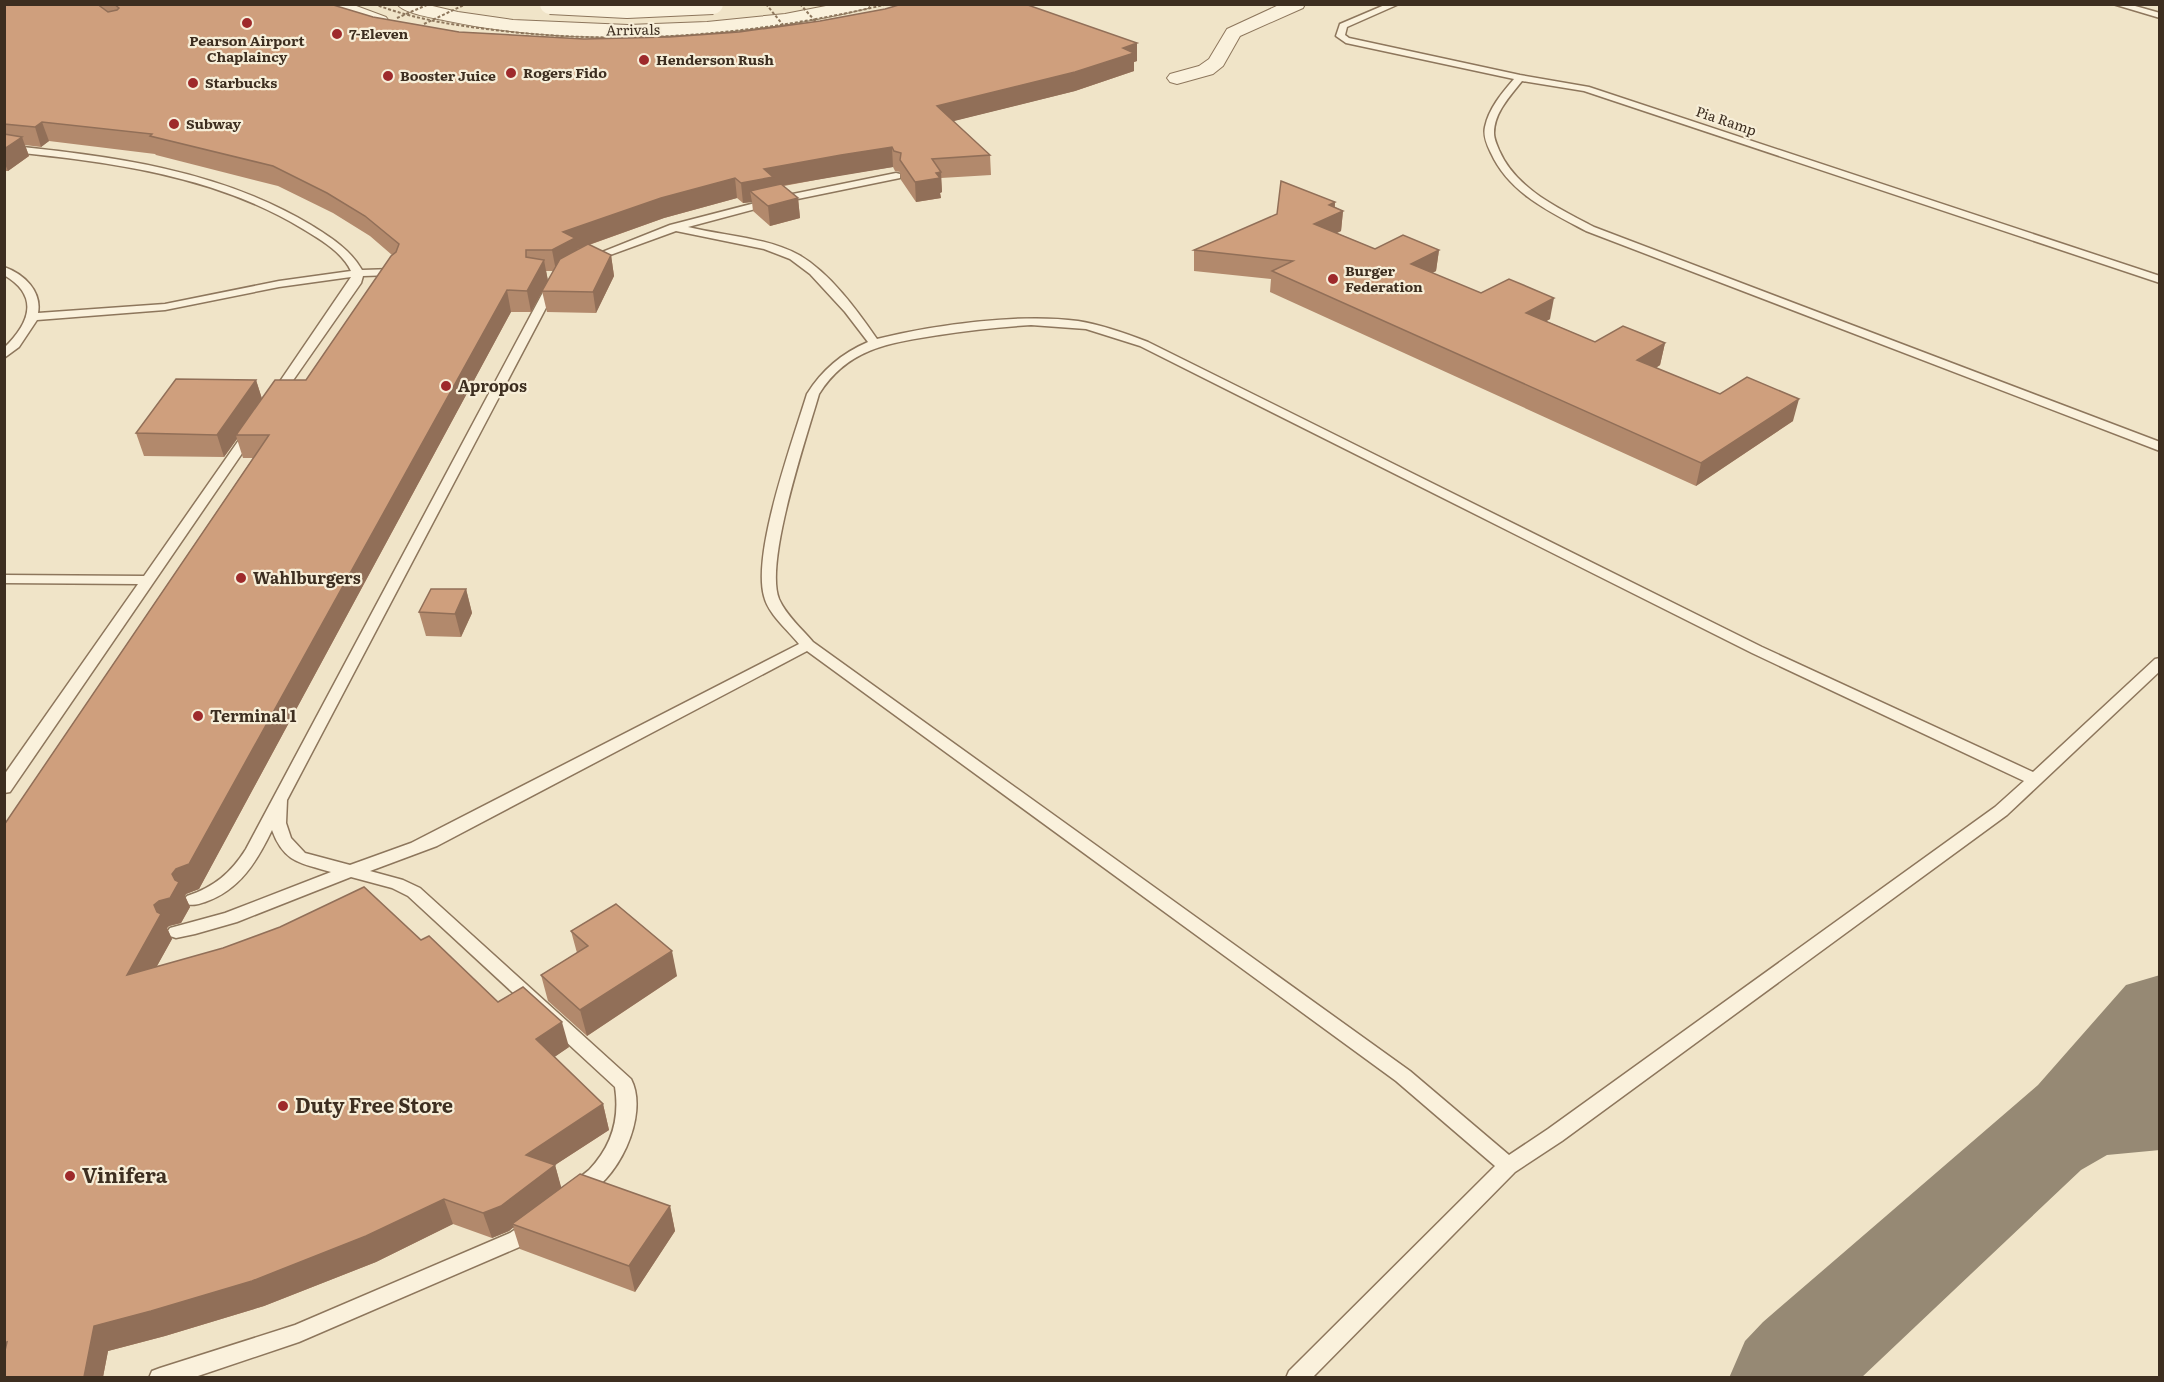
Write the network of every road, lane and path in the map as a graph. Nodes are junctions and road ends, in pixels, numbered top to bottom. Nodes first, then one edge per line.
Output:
1 (333, 4) edge
2 (429, 4) edge
3 (466, 4) edge
4 (531, 4) edge
5 (550, 4) edge
6 (639, 4) edge
7 (713, 4) edge
8 (729, 4) edge
9 (766, 4) edge
10 (800, 4) edge
11 (833, 4) edge
12 (857, 4) edge
13 (1297, 4) edge
14 (1395, 4) edge
15 (2117, 4) edge
16 (681, 8) junction
17 (403, 13) edge
18 (865, 13) edge
19 (2160, 15) edge
20 (816, 22) edge
21 (424, 24) edge
22 (785, 27) edge
23 (505, 30) dead end
24 (702, 33) edge
25 (499, 35) edge
26 (703, 37) edge
27 (571, 47) edge
28 (1177, 78) dead end
29 (1520, 78) junction
30 (4, 148) edge
31 (896, 176) edge
32 (674, 227) junction
33 (4, 270) edge
34 (394, 272) edge
35 (358, 273) junction
36 (2160, 280) edge
37 (34, 317) junction
38 (875, 344) junction
39 (4, 355) edge
40 (2160, 447) edge
41 (4, 579) edge
42 (147, 580) junction
43 (808, 645) junction
44 (2160, 662) edge
45 (2034, 779) junction
46 (4, 788) edge
47 (279, 800) junction
48 (351, 871) junction
49 (193, 900) dead end
50 (176, 932) dead end
51 (1508, 1166) junction
52 (562, 1204) edge
53 (544, 1218) edge
54 (160, 1377) edge
55 (1297, 1377) edge

1 - 17 street
2 - 11 street, bridge
2 - 17 path, bridge
3 - 21 path, bridge
4 - 16 street
5 - 7 street, Arrivals, bridge
6 - 16 street
8 - 16 street
9 - 22 path, bridge
10 - 20 path, bridge
12 - 17 street
13 - 28 street
14 - 29 lane, Pia Ramp
15 - 19 lane
17 - 18 street, Arrivals, bridge
18 - 27 street
23 - 25 path, bridge
24 - 26 path, bridge
29 - 36 lane, Pia Ramp
29 - 40 lane
30 - 35 lane
31 - 32 lane
32 - 38 lane
32 - 47 lane
33 - 37 lane
34 - 35 lane
35 - 37 lane
35 - 42 lane
37 - 39 lane
38 - 43 lane
38 - 45 lane
41 - 42 lane
42 - 46 lane
43 - 48 lane
43 - 51 lane
44 - 45 lane
45 - 51 lane
47 - 48 lane
47 - 49 lane
48 - 50 lane
48 - 52 lane
51 - 55 lane
53 - 54 lane

